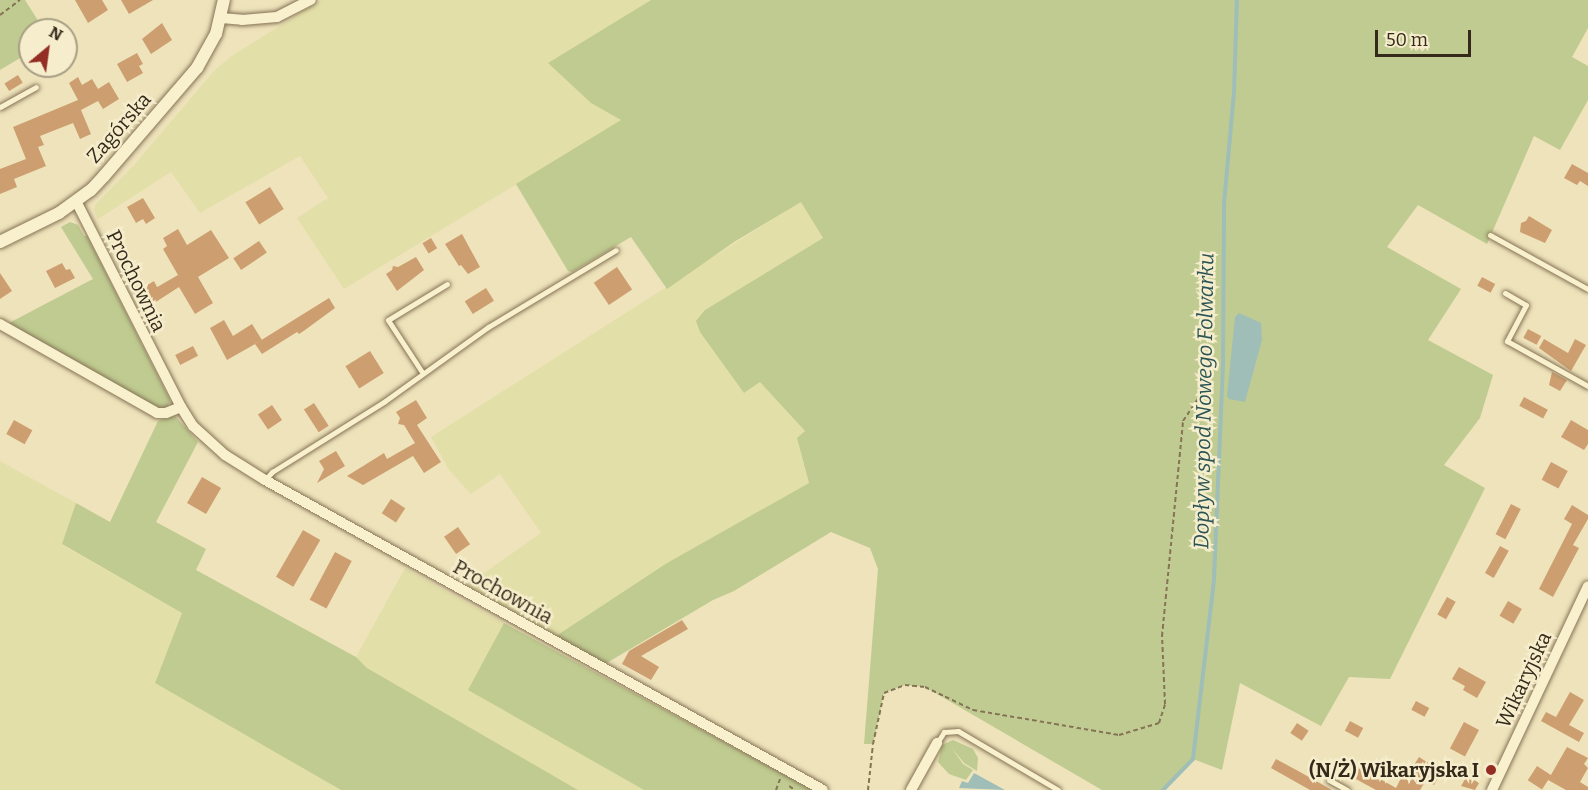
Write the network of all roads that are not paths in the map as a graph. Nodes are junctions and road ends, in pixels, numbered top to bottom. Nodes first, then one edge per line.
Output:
1 (224, 0) edge
2 (311, 0) edge
3 (222, 18) junction
4 (36, 87) dead end
5 (0, 107) edge
6 (76, 201) junction
7 (1490, 235) dead end
8 (0, 242) edge
9 (616, 250) dead end
10 (447, 284) dead end
11 (1588, 289) edge
12 (1504, 293) dead end
13 (0, 324) edge
14 (422, 372) junction
15 (1588, 386) edge
16 (181, 407) junction
17 (265, 480) junction
18 (1588, 586) edge
19 (937, 743) joint
20 (1329, 780) dead end
21 (823, 790) edge
22 (911, 790) edge
23 (1058, 790) edge
24 (1347, 790) edge
25 (1492, 790) edge

1 - 3 street, Zagórska
2 - 3 street
3 - 6 street, Zagórska
4 - 5 lane
6 - 8 street, Zagórska
6 - 16 street, Prochownia
7 - 11 lane
9 - 14 lane
10 - 14 lane
12 - 15 lane
13 - 16 street
14 - 17 lane
16 - 17 street, Prochownia
17 - 21 street, Prochownia
18 - 25 street, Wikaryjska
19 - 22 street
19 - 23 lane
20 - 24 lane

